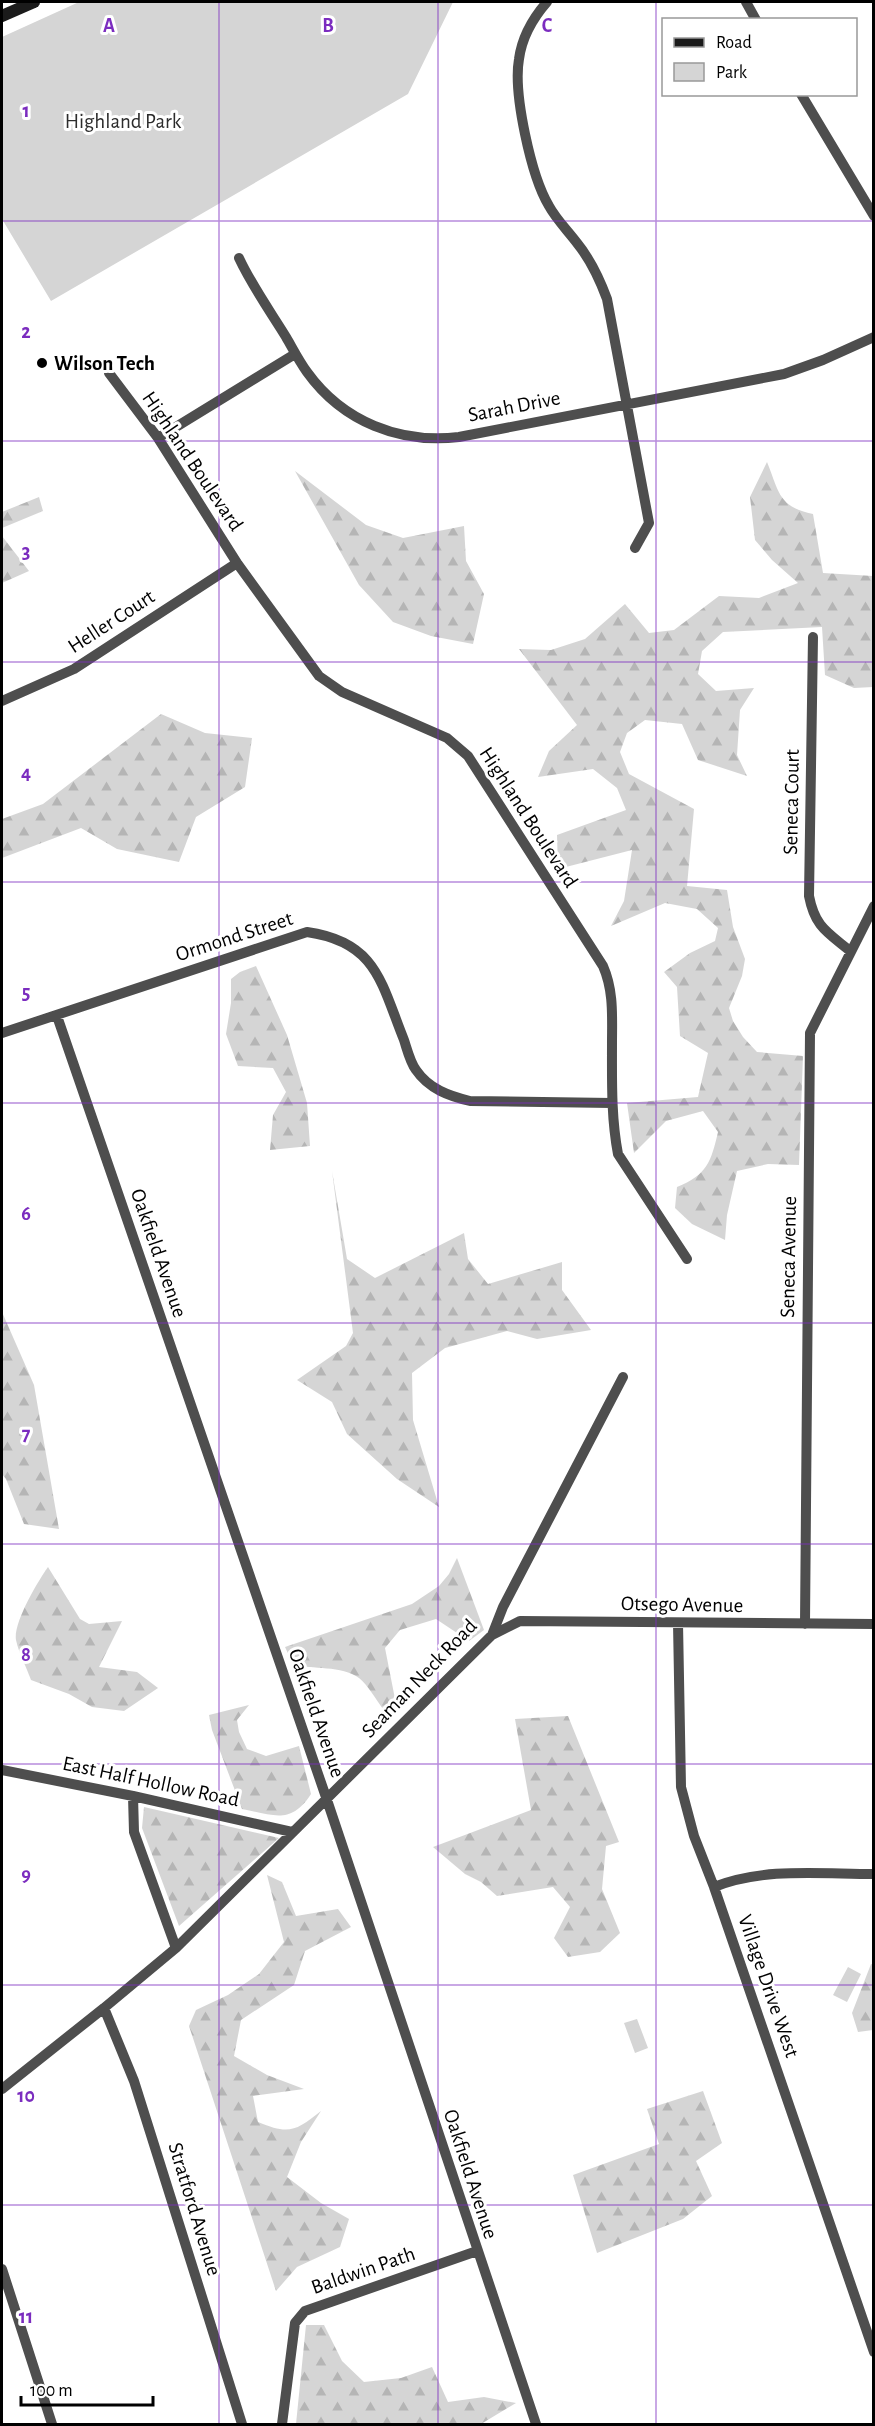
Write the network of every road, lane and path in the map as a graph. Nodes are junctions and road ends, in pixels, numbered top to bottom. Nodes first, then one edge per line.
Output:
1 (34, 2) edge
2 (547, 2) edge
3 (746, 2) edge
4 (2, 16) edge
5 (755, 18) edge
6 (802, 96) edge
7 (873, 216) edge
8 (239, 258) dead end
9 (873, 337) edge
10 (295, 354) junction
11 (109, 373) dead end
12 (627, 404) junction
13 (158, 438) junction
14 (635, 548) dead end
15 (237, 563) junction
16 (813, 637) dead end
17 (2, 701) edge
18 (873, 906) edge
19 (850, 951) junction
20 (57, 1016) junction
21 (2, 1033) edge
22 (612, 1103) junction
23 (687, 1259) dead end
24 (623, 1377) dead end
25 (678, 1623) junction
26 (805, 1624) junction
27 (873, 1624) edge
28 (492, 1635) junction
29 (2, 1770) edge
30 (134, 1796) junction
31 (327, 1800) junction
32 (292, 1832) junction
33 (873, 1874) edge
34 (714, 1887) junction
35 (176, 1948) junction
36 (104, 2008) junction
37 (2, 2089) edge
38 (477, 2251) junction
39 (2, 2269) edge
40 (873, 2352) edge
41 (52, 2424) edge
42 (242, 2424) edge
43 (282, 2424) edge
44 (536, 2424) edge

1 - 4 main road
2 - 12 street
3 - 5 street
6 - 7 street
8 - 10 street, Sarah Drive
9 - 12 street, Sarah Drive
10 - 12 street, Sarah Drive
10 - 13 street
11 - 13 street, Highland Boulevard
12 - 14 street
13 - 15 street, Highland Boulevard
15 - 17 street, Heller Court
15 - 22 street, Highland Boulevard
16 - 19 street, Seneca Court
18 - 19 street, Seneca Avenue
19 - 26 street, Seneca Avenue
20 - 21 street, Ormond Street
20 - 22 street, Ormond Street
20 - 31 street, Oakfield Avenue
22 - 23 street, Highland Boulevard
24 - 28 street, Seaman Neck Road
25 - 26 street, Otsego Avenue
25 - 28 street, Otsego Avenue
25 - 34 street, Village Drive West
26 - 27 street, Otsego Avenue
28 - 31 street, Seaman Neck Road
29 - 30 street, East Half Hollow Road
30 - 32 street, East Half Hollow Road
30 - 35 street
31 - 32 street, Seaman Neck Road
31 - 38 street, Oakfield Avenue
32 - 35 street, Seaman Neck Road
33 - 34 street
34 - 40 street, Village Drive West
35 - 36 street, Seaman Neck Road
36 - 37 street, Seaman Neck Road
36 - 42 street, Stratford Avenue
38 - 43 street, Baldwin Path
38 - 44 street, Oakfield Avenue
39 - 41 street

